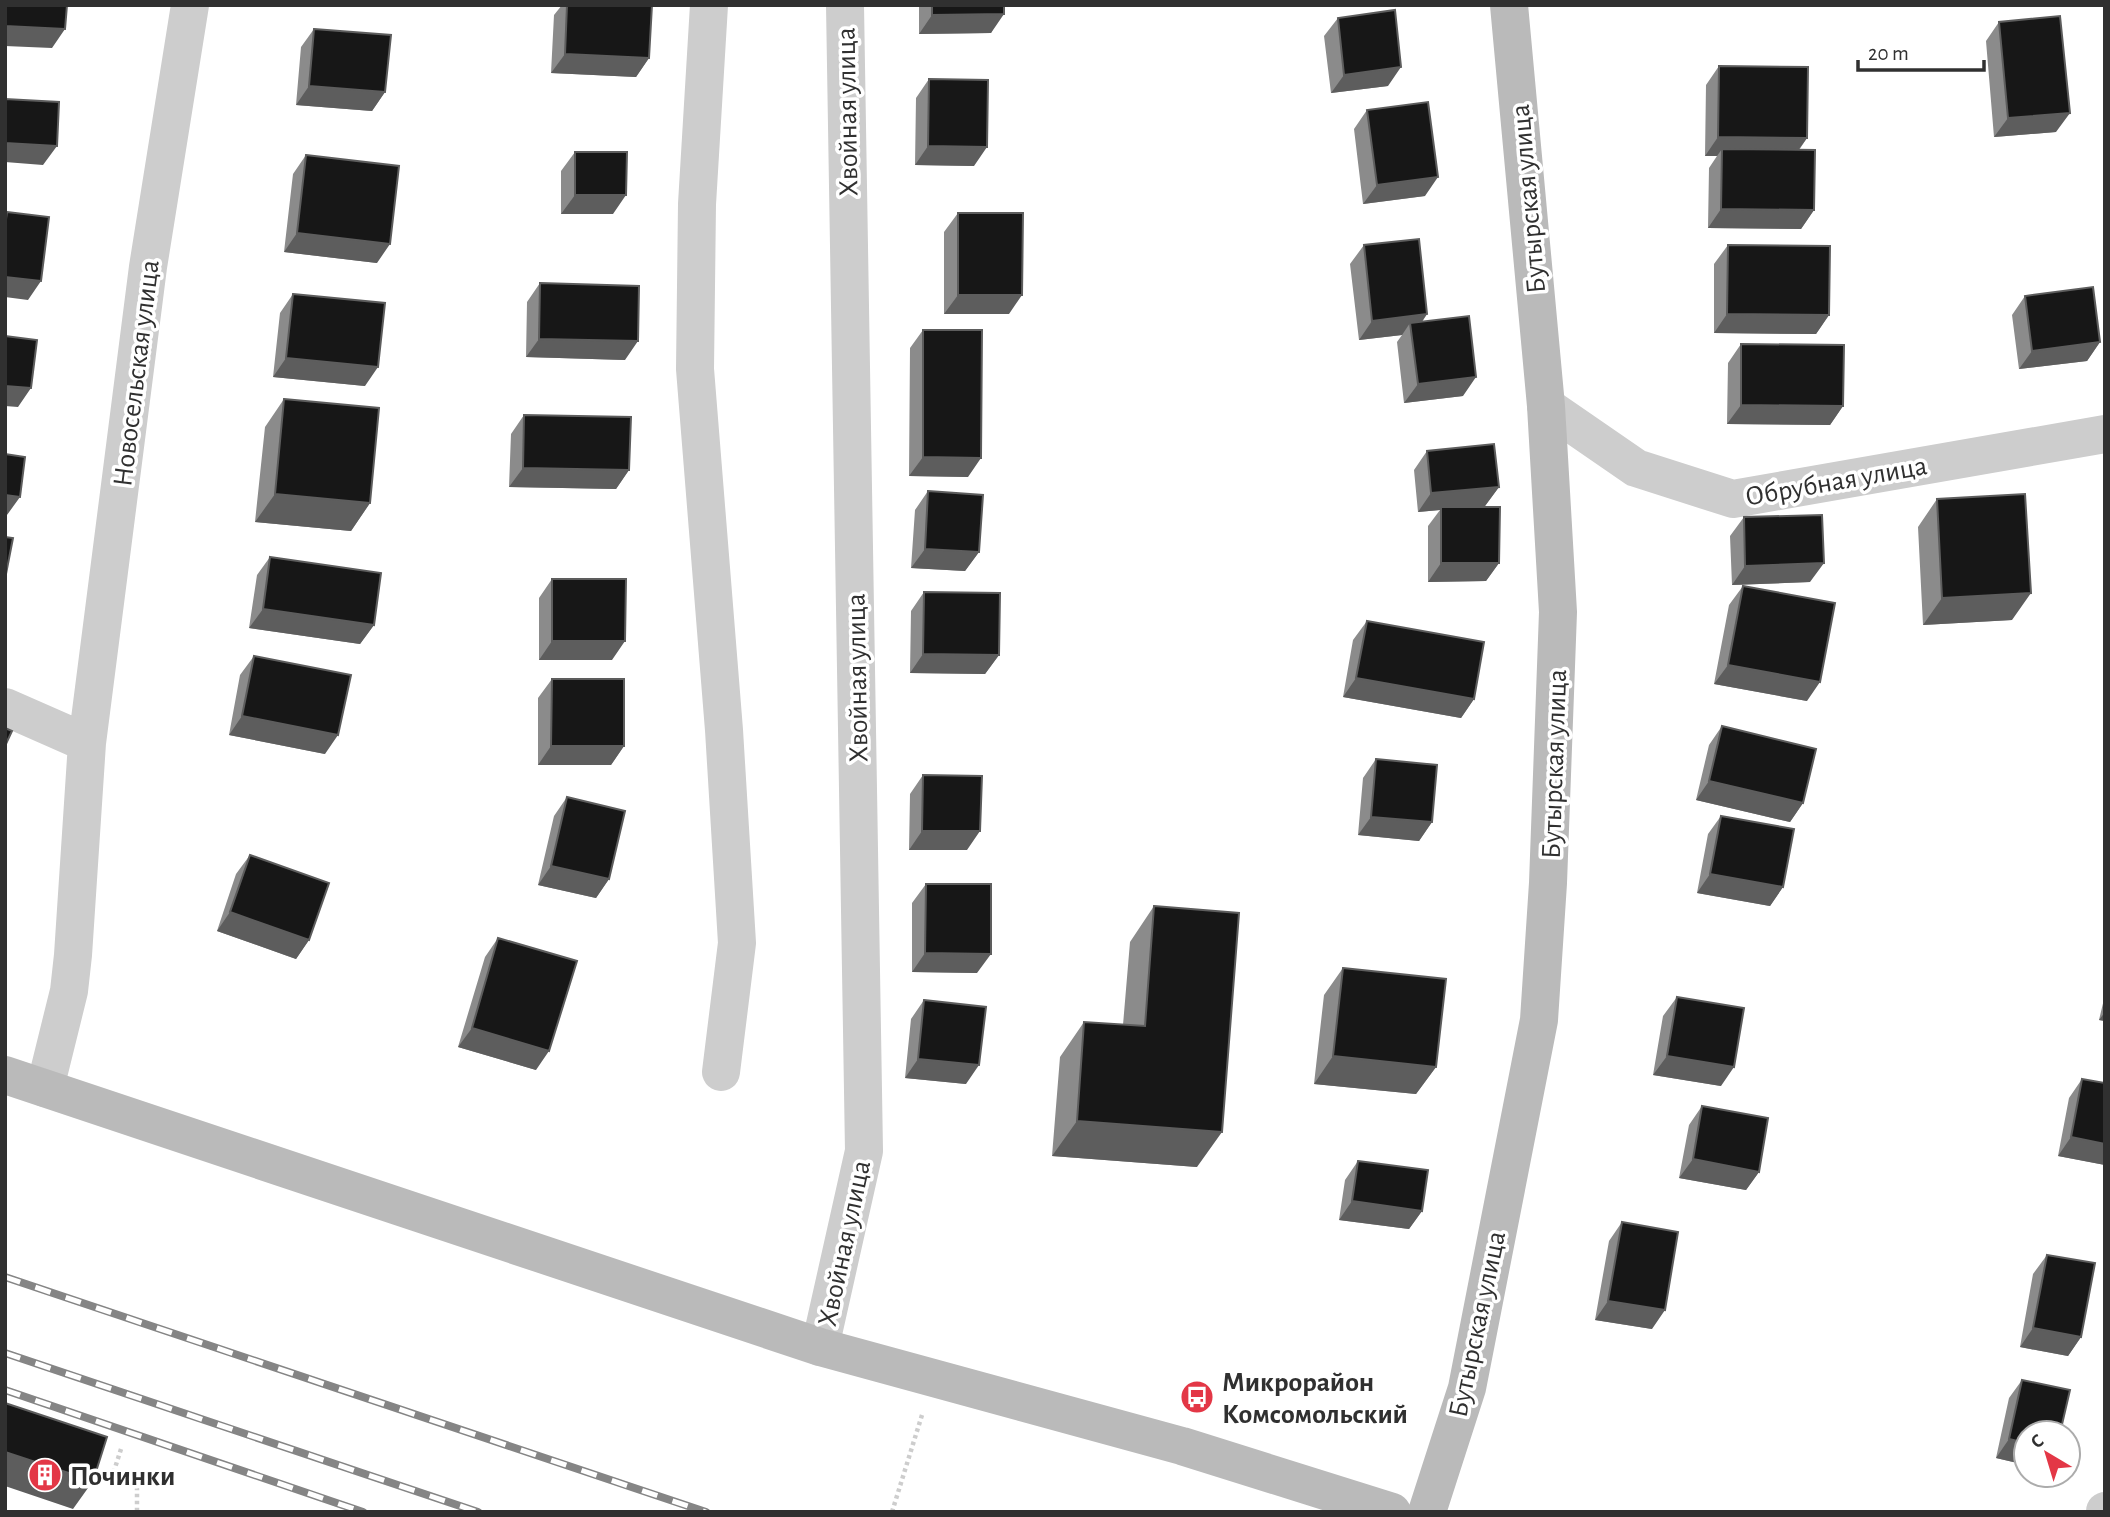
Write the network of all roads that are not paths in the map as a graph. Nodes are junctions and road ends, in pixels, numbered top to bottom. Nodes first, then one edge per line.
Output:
1 (190, 5) edge
2 (709, 5) edge
3 (845, 5) edge
4 (1509, 5) edge
5 (1546, 406) junction
6 (2105, 433) edge
7 (5, 706) edge
8 (87, 743) junction
9 (721, 1072) dead end
10 (5, 1075) edge
11 (45, 1088) junction
12 (820, 1347) junction
13 (1392, 1512) edge
14 (1427, 1512) edge

1 - 8 street, Новосельская улица
2 - 9 street
3 - 12 street, Хвойная улица
4 - 5 street, Бутырская улица
5 - 6 street, Обрубная улица
5 - 14 street, Бутырская улица
7 - 8 street
8 - 11 street, Новосельская улица
10 - 11 street
11 - 12 street
12 - 13 street

